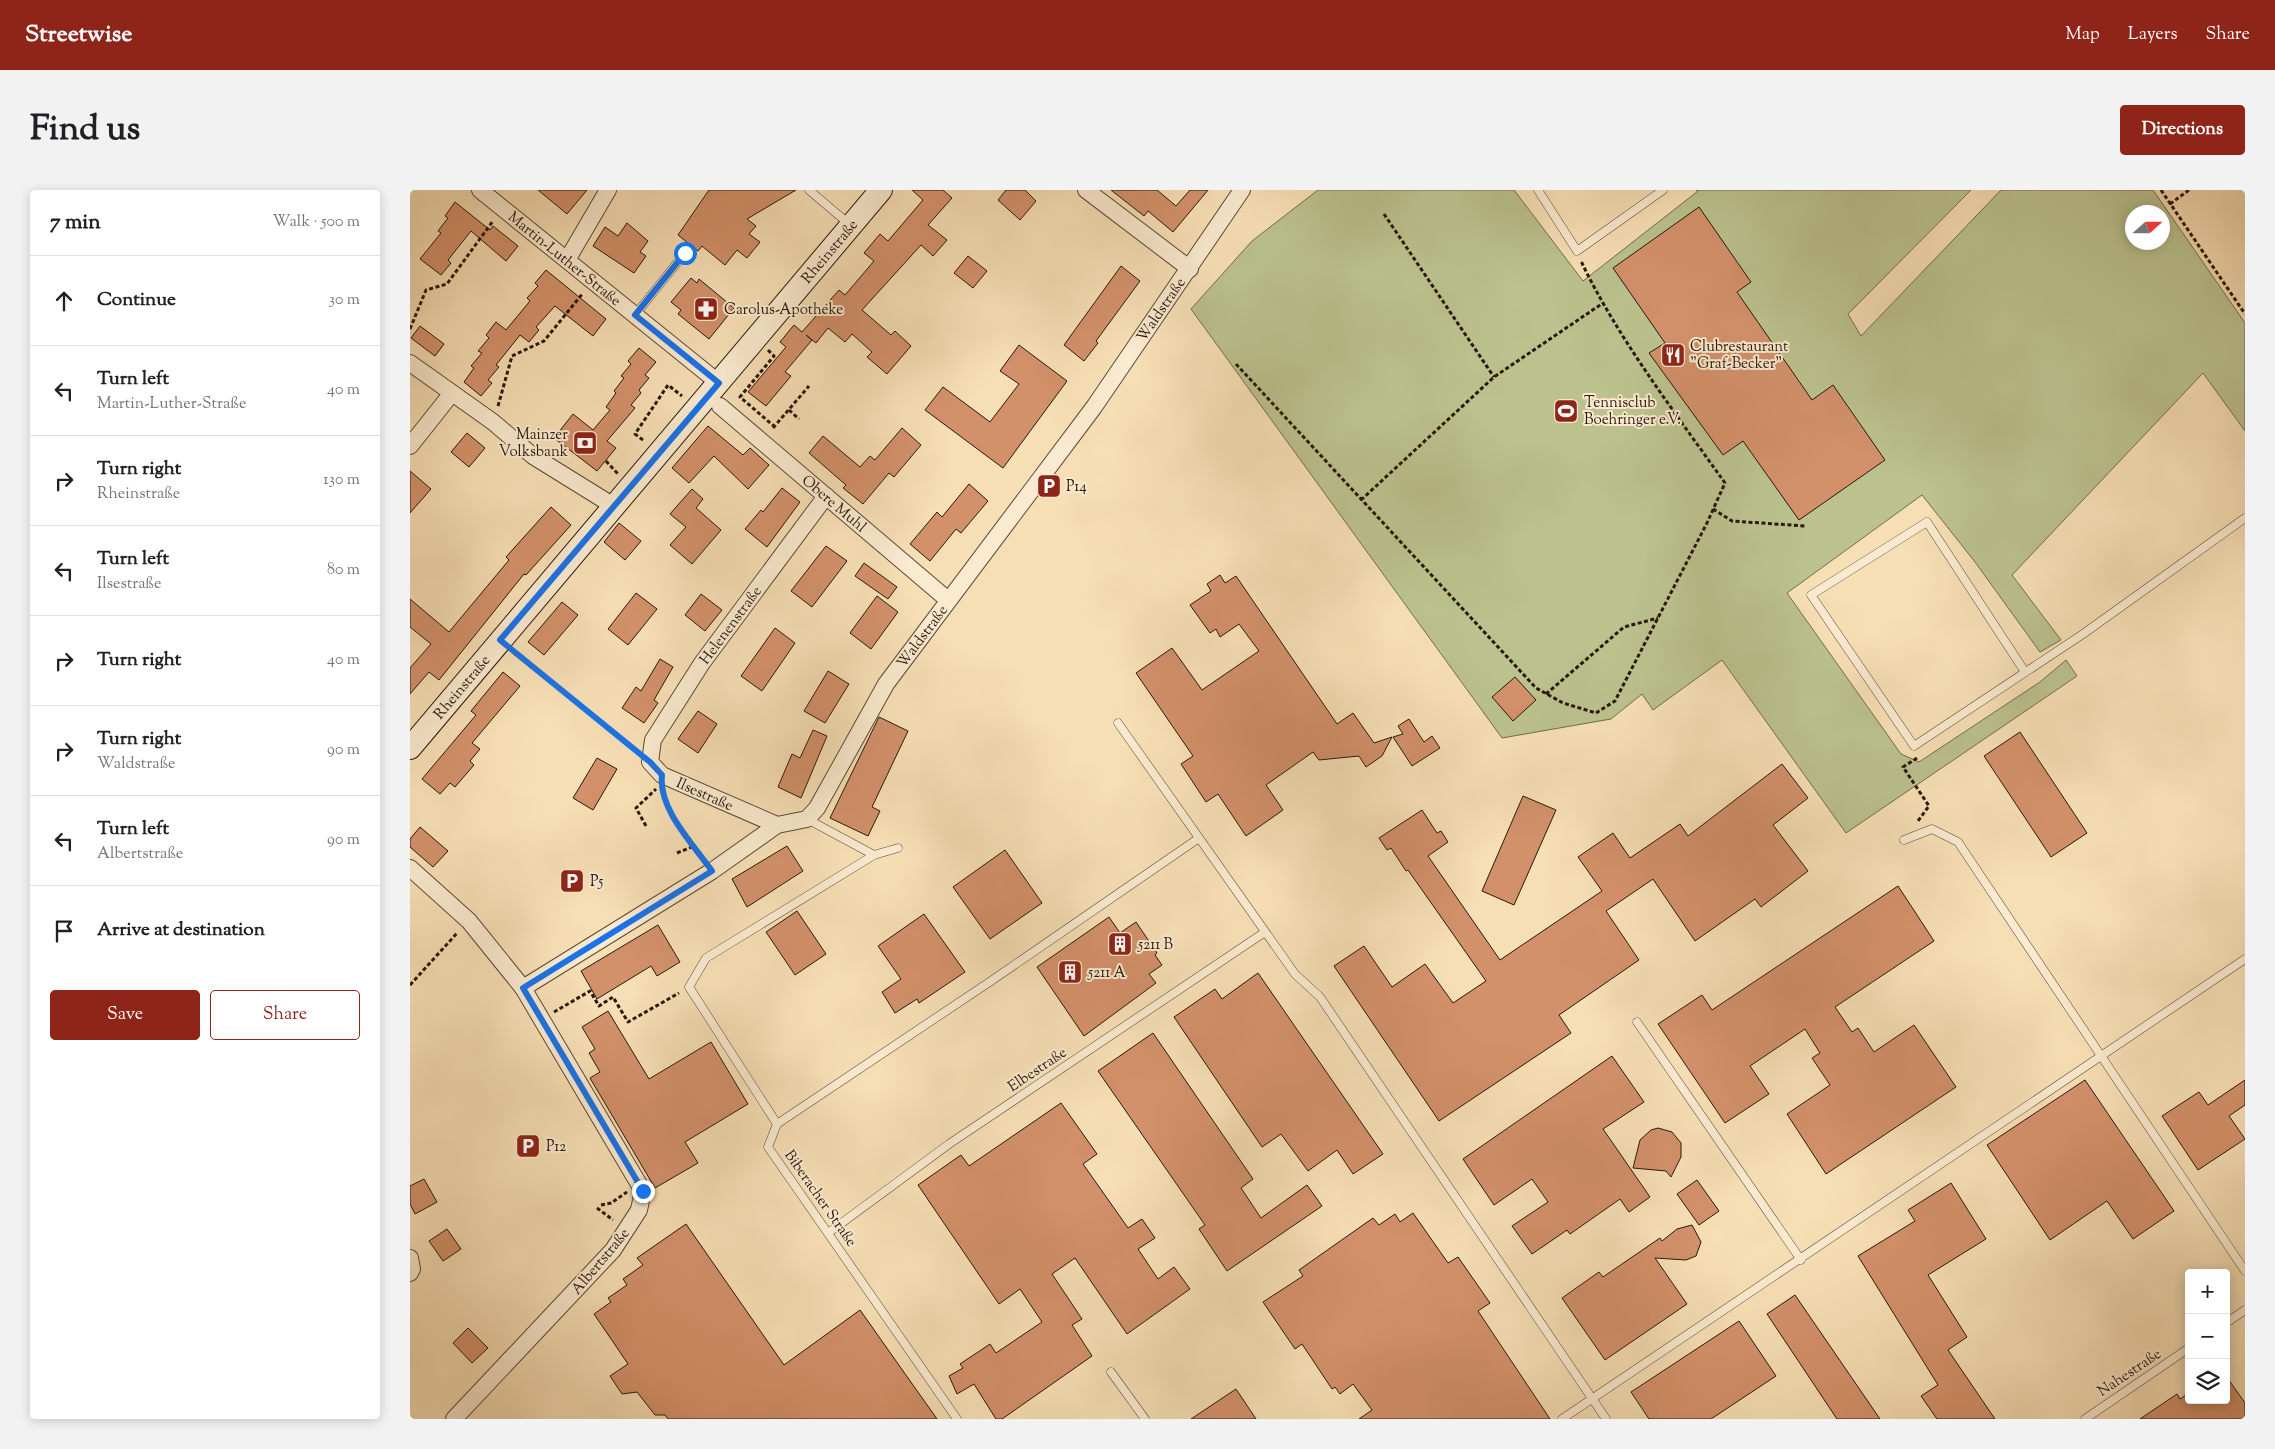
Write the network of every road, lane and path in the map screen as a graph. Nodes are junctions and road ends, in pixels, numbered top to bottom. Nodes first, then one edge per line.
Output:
1 (480, 190) edge
2 (608, 190) edge
3 (808, 190) edge
4 (881, 190) edge
5 (1086, 190) edge
6 (1242, 190) edge
7 (1538, 190) edge
8 (1663, 190) edge
9 (2161, 190) edge
10 (2189, 190) edge
11 (2170, 204) junction
12 (502, 208) junction
13 (1384, 214) dead end
14 (851, 226) junction
15 (1577, 251) junction
16 (685, 253) dead end
17 (567, 260) junction
18 (1190, 269) junction
19 (592, 281) junction
20 (1603, 303) junction
21 (2245, 314) edge
22 (635, 315) junction
23 (410, 329) edge
24 (774, 356) dead end
25 (410, 363) edge
26 (1236, 364) dead end
27 (1494, 377) junction
28 (719, 383) junction
29 (809, 386) dead end
30 (452, 393) junction
31 (682, 396) dead end
32 (720, 406) dead end
33 (789, 410) junction
34 (799, 419) dead end
35 (493, 422) junction
36 (775, 427) junction
37 (643, 440) dead end
38 (762, 442) junction
39 (410, 446) edge
40 (606, 461) dead end
41 (622, 478) dead end
42 (826, 496) junction
43 (1362, 500) junction
44 (613, 508) junction
45 (1713, 509) junction
46 (2245, 518) edge
47 (1805, 526) dead end
48 (948, 600) junction
49 (1658, 618) junction
50 (500, 640) junction
51 (2025, 672) junction
52 (1546, 694) junction
53 (1118, 722) dead end
54 (1914, 746) junction
55 (410, 748) edge
56 (650, 762) junction
57 (807, 819) junction
58 (777, 825) junction
59 (646, 826) dead end
60 (1199, 838) junction
61 (1904, 840) joint
62 (694, 846) junction
63 (898, 848) dead end
64 (677, 853) dead end
65 (874, 855) junction
66 (410, 868) edge
67 (712, 871) junction
68 (469, 921) junction
69 (1265, 932) junction
70 (2245, 959) edge
71 (410, 985) edge
72 (689, 987) junction
73 (523, 988) junction
74 (550, 1015) dead end
75 (1637, 1022) dead end
76 (2101, 1057) junction
77 (776, 1124) junction
78 (640, 1183) junction
79 (601, 1204) dead end
80 (828, 1233) junction
81 (1801, 1260) junction
82 (2245, 1271) edge
83 (2245, 1310) edge
84 (2230, 1320) edge
85 (2185, 1351) edge
86 (1111, 1372) dead end
87 (1591, 1398) junction
88 (454, 1419) edge
89 (957, 1419) edge
90 (1145, 1419) edge
91 (1562, 1419) edge
92 (1606, 1419) edge
93 (2085, 1419) edge

1 - 12 street, Martin-Luther-Straße
2 - 17 street
3 - 14 lane
4 - 14 main road, Rheinstraße
5 - 18 street
6 - 18 street, Waldstraße
7 - 15 lane
8 - 15 lane
9 - 11 path
10 - 11 path
11 - 21 path
12 - 17 street, Martin-Luther-Straße
12 - 23 path
13 - 27 path
14 - 28 main road, Rheinstraße
15 - 20 path
16 - 22 lane
17 - 19 street, Martin-Luther-Straße
18 - 48 street, Waldstraße
19 - 22 street, Martin-Luther-Straße
19 - 35 path
20 - 27 path
20 - 45 path
22 - 28 street, Martin-Luther-Straße
24 - 36 path
25 - 30 street
26 - 43 path
27 - 43 path
28 - 44 main road, Rheinstraße
29 - 33 path
30 - 35 street
30 - 39 street
31 - 37 path
32 - 38 street, Obere Muhl
33 - 34 path
33 - 36 path
35 - 44 street
36 - 38 path
38 - 42 street, Obere Muhl
40 - 41 path
42 - 48 street, Obere Muhl
42 - 56 street, Helenenstraße
43 - 52 path
44 - 50 main road, Rheinstraße
45 - 47 path
45 - 49 path
46 - 51 lane
48 - 57 street, Waldstraße
49 - 52 path
49 - 52 path
50 - 55 main road, Rheinstraße
50 - 56 path
51 - 54 lane
51 - 54 lane
53 - 60 lane
54 - 61 path
56 - 58 street, Ilsestraße
57 - 58 street
57 - 65 lane
58 - 67 street
59 - 62 path
60 - 69 lane
60 - 77 lane
61 - 76 lane
62 - 64 path
62 - 67 path
63 - 65 lane
65 - 72 lane
66 - 68 street
67 - 73 street
68 - 71 path
68 - 73 street
69 - 80 lane, Elbestraße
69 - 87 lane
70 - 76 lane
72 - 74 path
72 - 77 lane
73 - 78 street
75 - 81 lane
76 - 81 lane
76 - 82 lane
77 - 80 lane, Biberacher Straße
78 - 79 path
78 - 88 street, Albertstraße
80 - 89 lane, Biberacher Straße
81 - 87 lane
83 - 84 lane
85 - 93 lane, Nahestraße
86 - 90 lane
87 - 91 lane
87 - 92 lane

